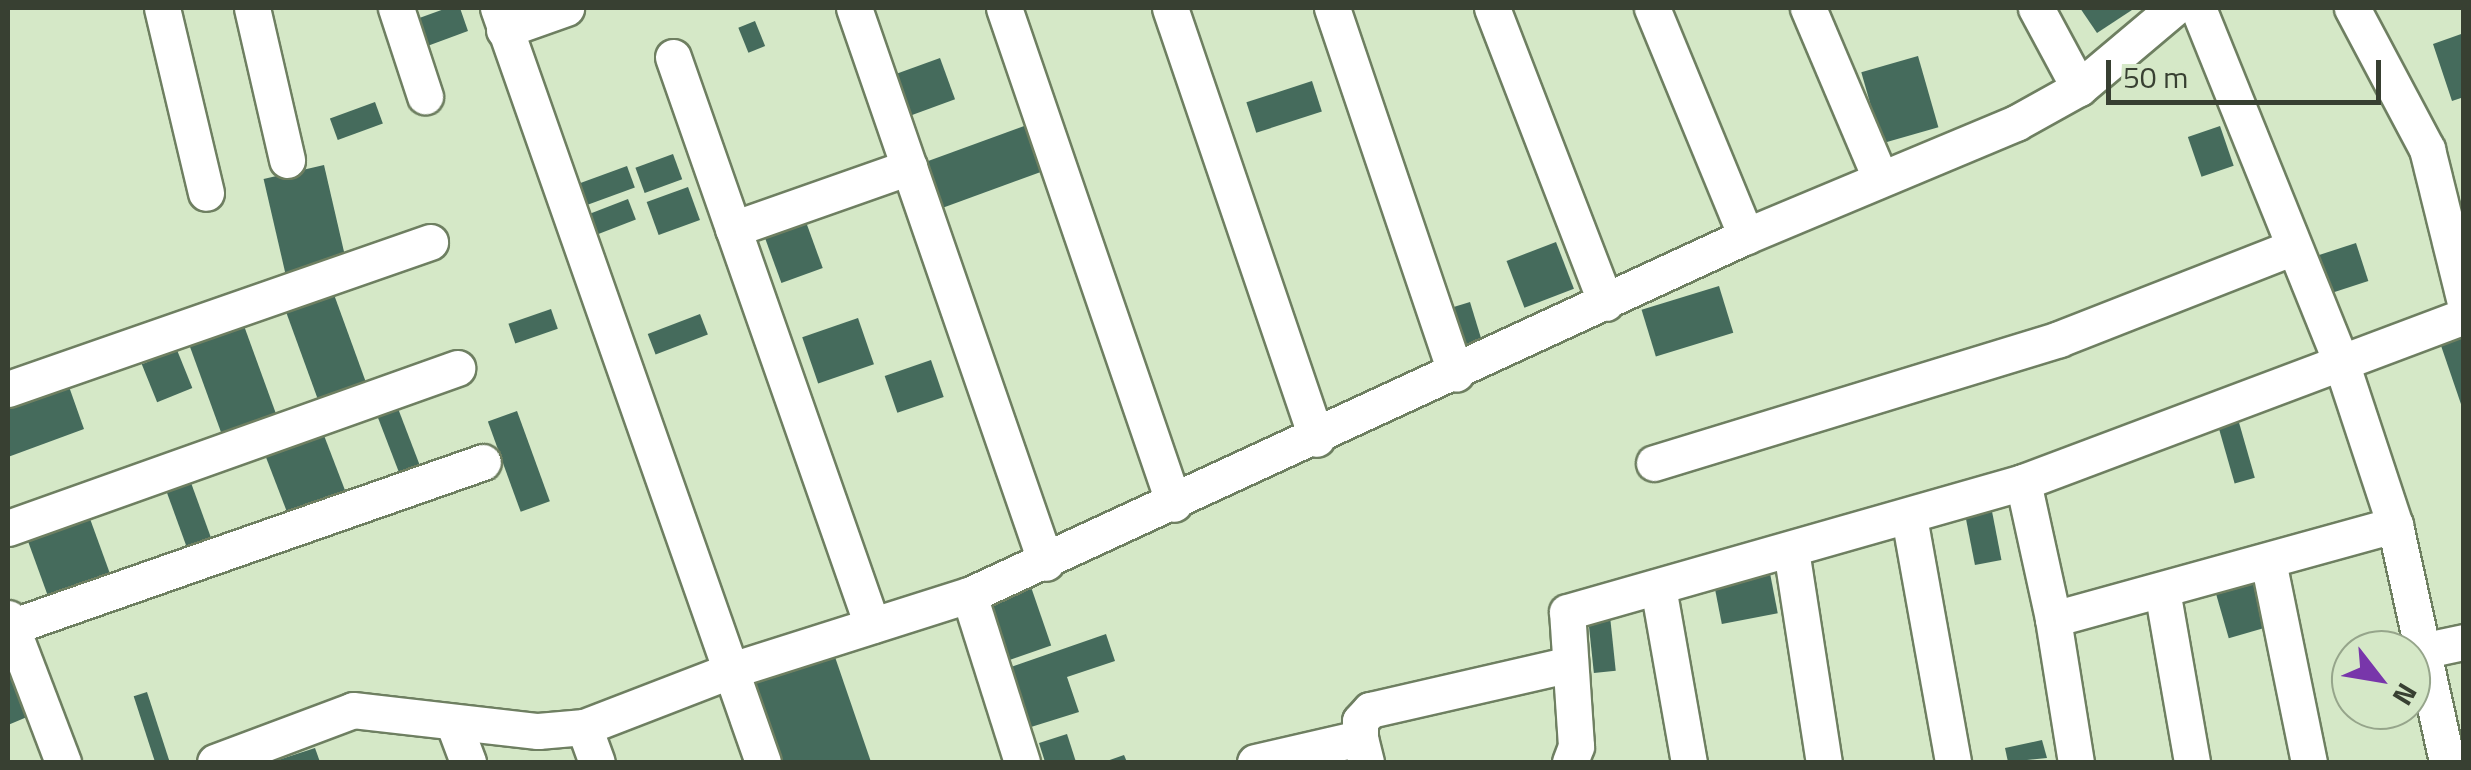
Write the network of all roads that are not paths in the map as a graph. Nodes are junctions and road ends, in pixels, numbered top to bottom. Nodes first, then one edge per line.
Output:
1 (162, 8) edge
2 (252, 8) edge
3 (396, 8) edge
4 (566, 8) edge
5 (854, 8) edge
6 (1004, 8) edge
7 (1170, 8) edge
8 (1332, 8) edge
9 (1492, 8) edge
10 (1652, 8) edge
11 (1808, 8) edge
12 (2036, 8) edge
13 (2352, 8) edge
14 (2177, 9) edge
15 (501, 19) edge
16 (673, 58) dead end
17 (2079, 88) junction
18 (426, 96) dead end
19 (286, 160) dead end
20 (909, 167) junction
21 (1880, 178) junction
22 (206, 193) dead end
23 (2453, 204) edge
24 (734, 228) junction
25 (1746, 236) junction
26 (430, 242) dead end
27 (2291, 248) junction
28 (2464, 298) edge
29 (1606, 303) junction
30 (2464, 316) edge
31 (2340, 359) junction
32 (457, 368) dead end
33 (1456, 374) junction
34 (8, 389) edge
35 (1317, 439) junction
36 (484, 462) dead end
37 (1654, 463) dead end
38 (2022, 482) junction
39 (1174, 504) junction
40 (1908, 517) junction
41 (2395, 525) junction
42 (8, 528) edge
43 (1791, 550) junction
44 (2268, 561) junction
45 (1046, 563) junction
46 (1658, 587) junction
47 (2162, 590) junction
48 (969, 595) junction
49 (2053, 618) junction
50 (8, 624) edge
51 (872, 625) junction
52 (2421, 630) edge
53 (2464, 642) edge
54 (2431, 649) edge
55 (1567, 665) junction
56 (732, 670) junction
57 (2431, 678) edge
58 (453, 722) junction
59 (584, 727) junction
60 (1363, 750) edge
61 (234, 759) edge
62 (63, 762) edge
63 (468, 762) edge
64 (596, 762) edge
65 (763, 762) edge
66 (1022, 762) edge
67 (1255, 762) edge
68 (1570, 762) edge
69 (1689, 762) edge
70 (1824, 762) edge
71 (1952, 762) edge
72 (2076, 762) edge
73 (2192, 762) edge
74 (2309, 762) edge
75 (2446, 762) edge

1 - 22 street
2 - 19 street
3 - 18 street
4 - 15 street
5 - 20 street
6 - 39 street
7 - 35 street
8 - 33 street
9 - 29 street
10 - 25 street
11 - 21 street
12 - 17 street
13 - 23 street
14 - 17 street
14 - 27 street
15 - 56 street
16 - 24 street
17 - 21 street
20 - 24 street
20 - 45 street
21 - 25 street
23 - 28 street
24 - 51 street
25 - 29 street
26 - 34 street
27 - 31 street
27 - 37 street
29 - 33 street
30 - 31 street
31 - 38 street
31 - 41 street
32 - 42 street
33 - 35 street
35 - 39 street
36 - 50 street
38 - 40 street
38 - 49 street
39 - 45 street
40 - 43 street
40 - 71 street
41 - 44 street
41 - 52 street
43 - 46 street
43 - 70 street
44 - 47 street
44 - 74 street
45 - 48 street
46 - 55 street
46 - 69 street
47 - 49 street
47 - 73 street
48 - 51 street
48 - 66 street
49 - 72 street
50 - 62 street
51 - 56 street
53 - 54 street
55 - 60 street
55 - 68 street
56 - 59 street
56 - 65 street
57 - 75 street
58 - 59 street
58 - 61 street
58 - 63 street
59 - 64 street
60 - 67 street

